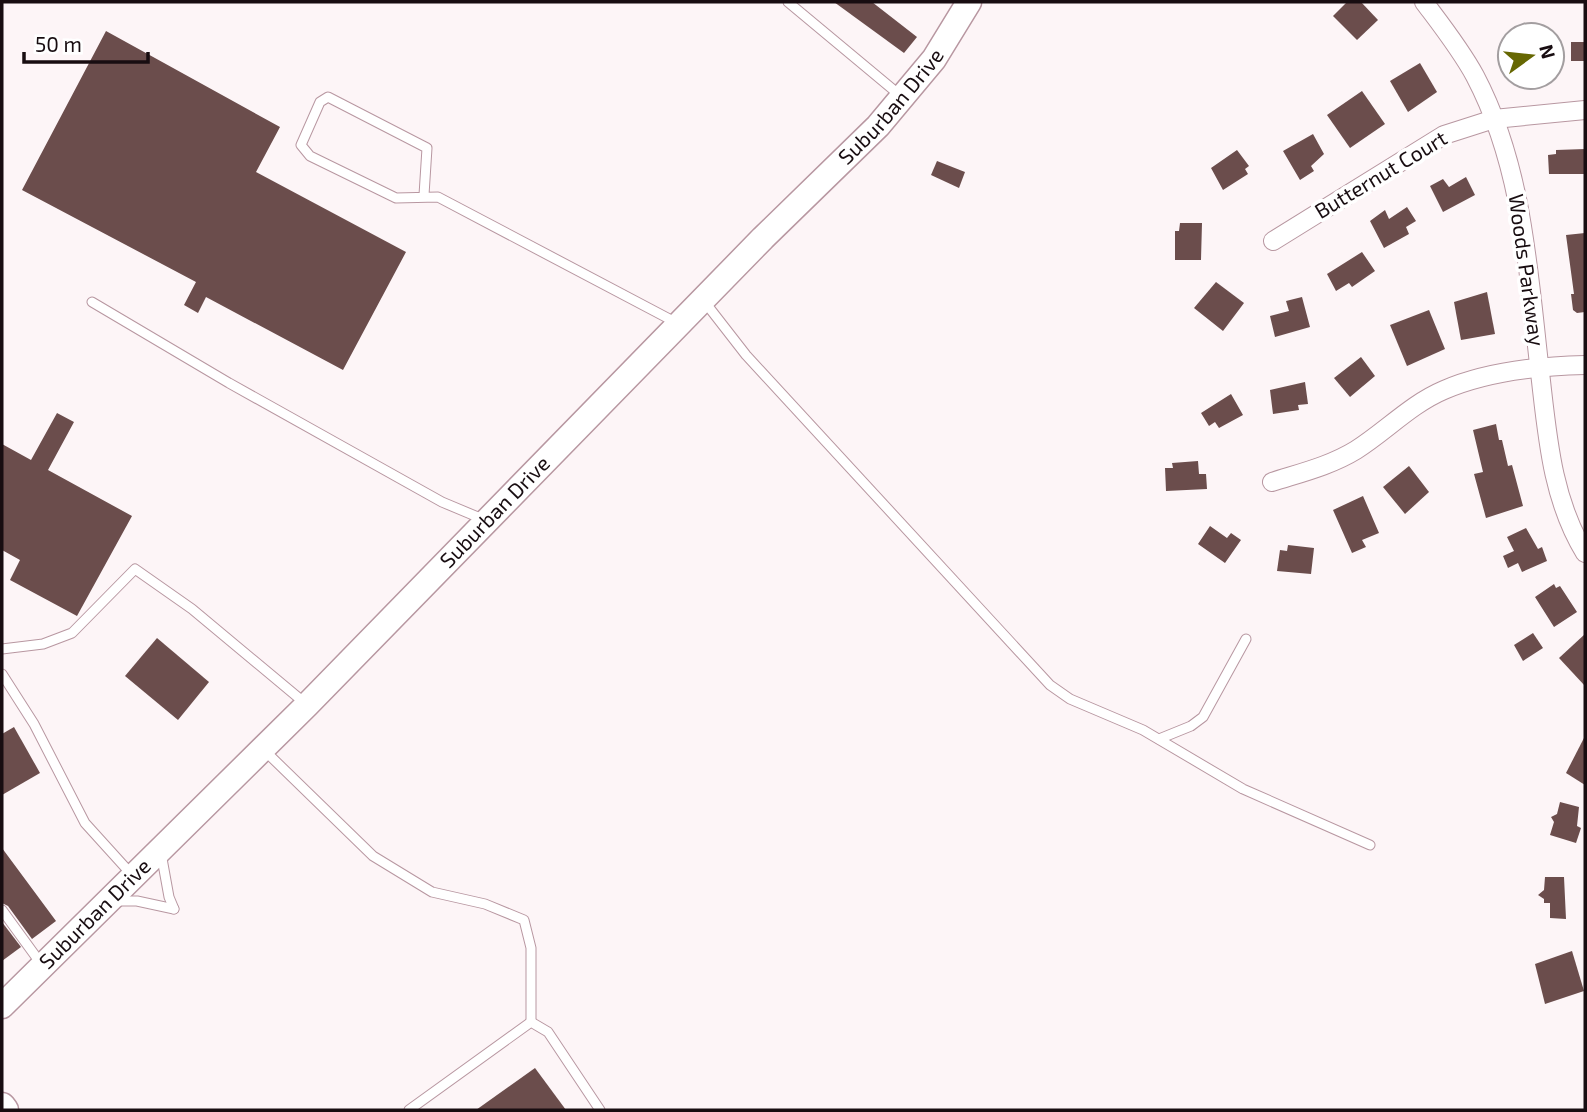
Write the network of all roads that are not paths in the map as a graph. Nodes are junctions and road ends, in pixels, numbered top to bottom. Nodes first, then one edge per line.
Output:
1 (788, 2) edge
2 (969, 2) edge
3 (1424, 2) edge
4 (904, 98) junction
5 (1585, 110) edge
6 (1494, 119) junction
7 (424, 195) junction
8 (1273, 241) dead end
9 (703, 300) junction
10 (92, 302) dead end
11 (679, 324) junction
12 (1585, 365) edge
13 (1539, 367) junction
14 (1272, 482) dead end
15 (486, 520) junction
16 (1585, 553) edge
17 (1246, 639) dead end
18 (2, 649) edge
19 (2, 674) edge
20 (307, 705) junction
21 (1159, 739) junction
22 (262, 749) junction
23 (1370, 845) dead end
24 (161, 851) junction
25 (134, 877) junction
26 (110, 901) junction
27 (2, 910) edge
28 (43, 966) junction
29 (2, 1006) edge
30 (531, 1022) junction
31 (409, 1110) edge
32 (600, 1110) edge

1 - 4 lane
2 - 4 main road, Suburban Drive
3 - 6 street, Woods Parkway
4 - 9 main road, Suburban Drive
5 - 6 street, Butternut Court
6 - 8 street, Butternut Court
6 - 13 street, Woods Parkway
7 - 7 lane
7 - 11 lane
9 - 11 main road, Suburban Drive
9 - 21 lane
10 - 15 lane
11 - 15 main road, Suburban Drive
12 - 13 street
13 - 14 street
13 - 16 street, Woods Parkway
15 - 20 main road, Suburban Drive
17 - 21 lane
18 - 20 lane
19 - 25 lane
20 - 22 main road, Suburban Drive
21 - 23 lane
22 - 24 main road, Suburban Drive
22 - 30 lane
24 - 25 main road, Suburban Drive
24 - 26 lane
25 - 26 main road, Suburban Drive
26 - 28 main road, Suburban Drive
27 - 28 lane
28 - 29 main road, Suburban Drive
30 - 31 lane
30 - 32 lane

